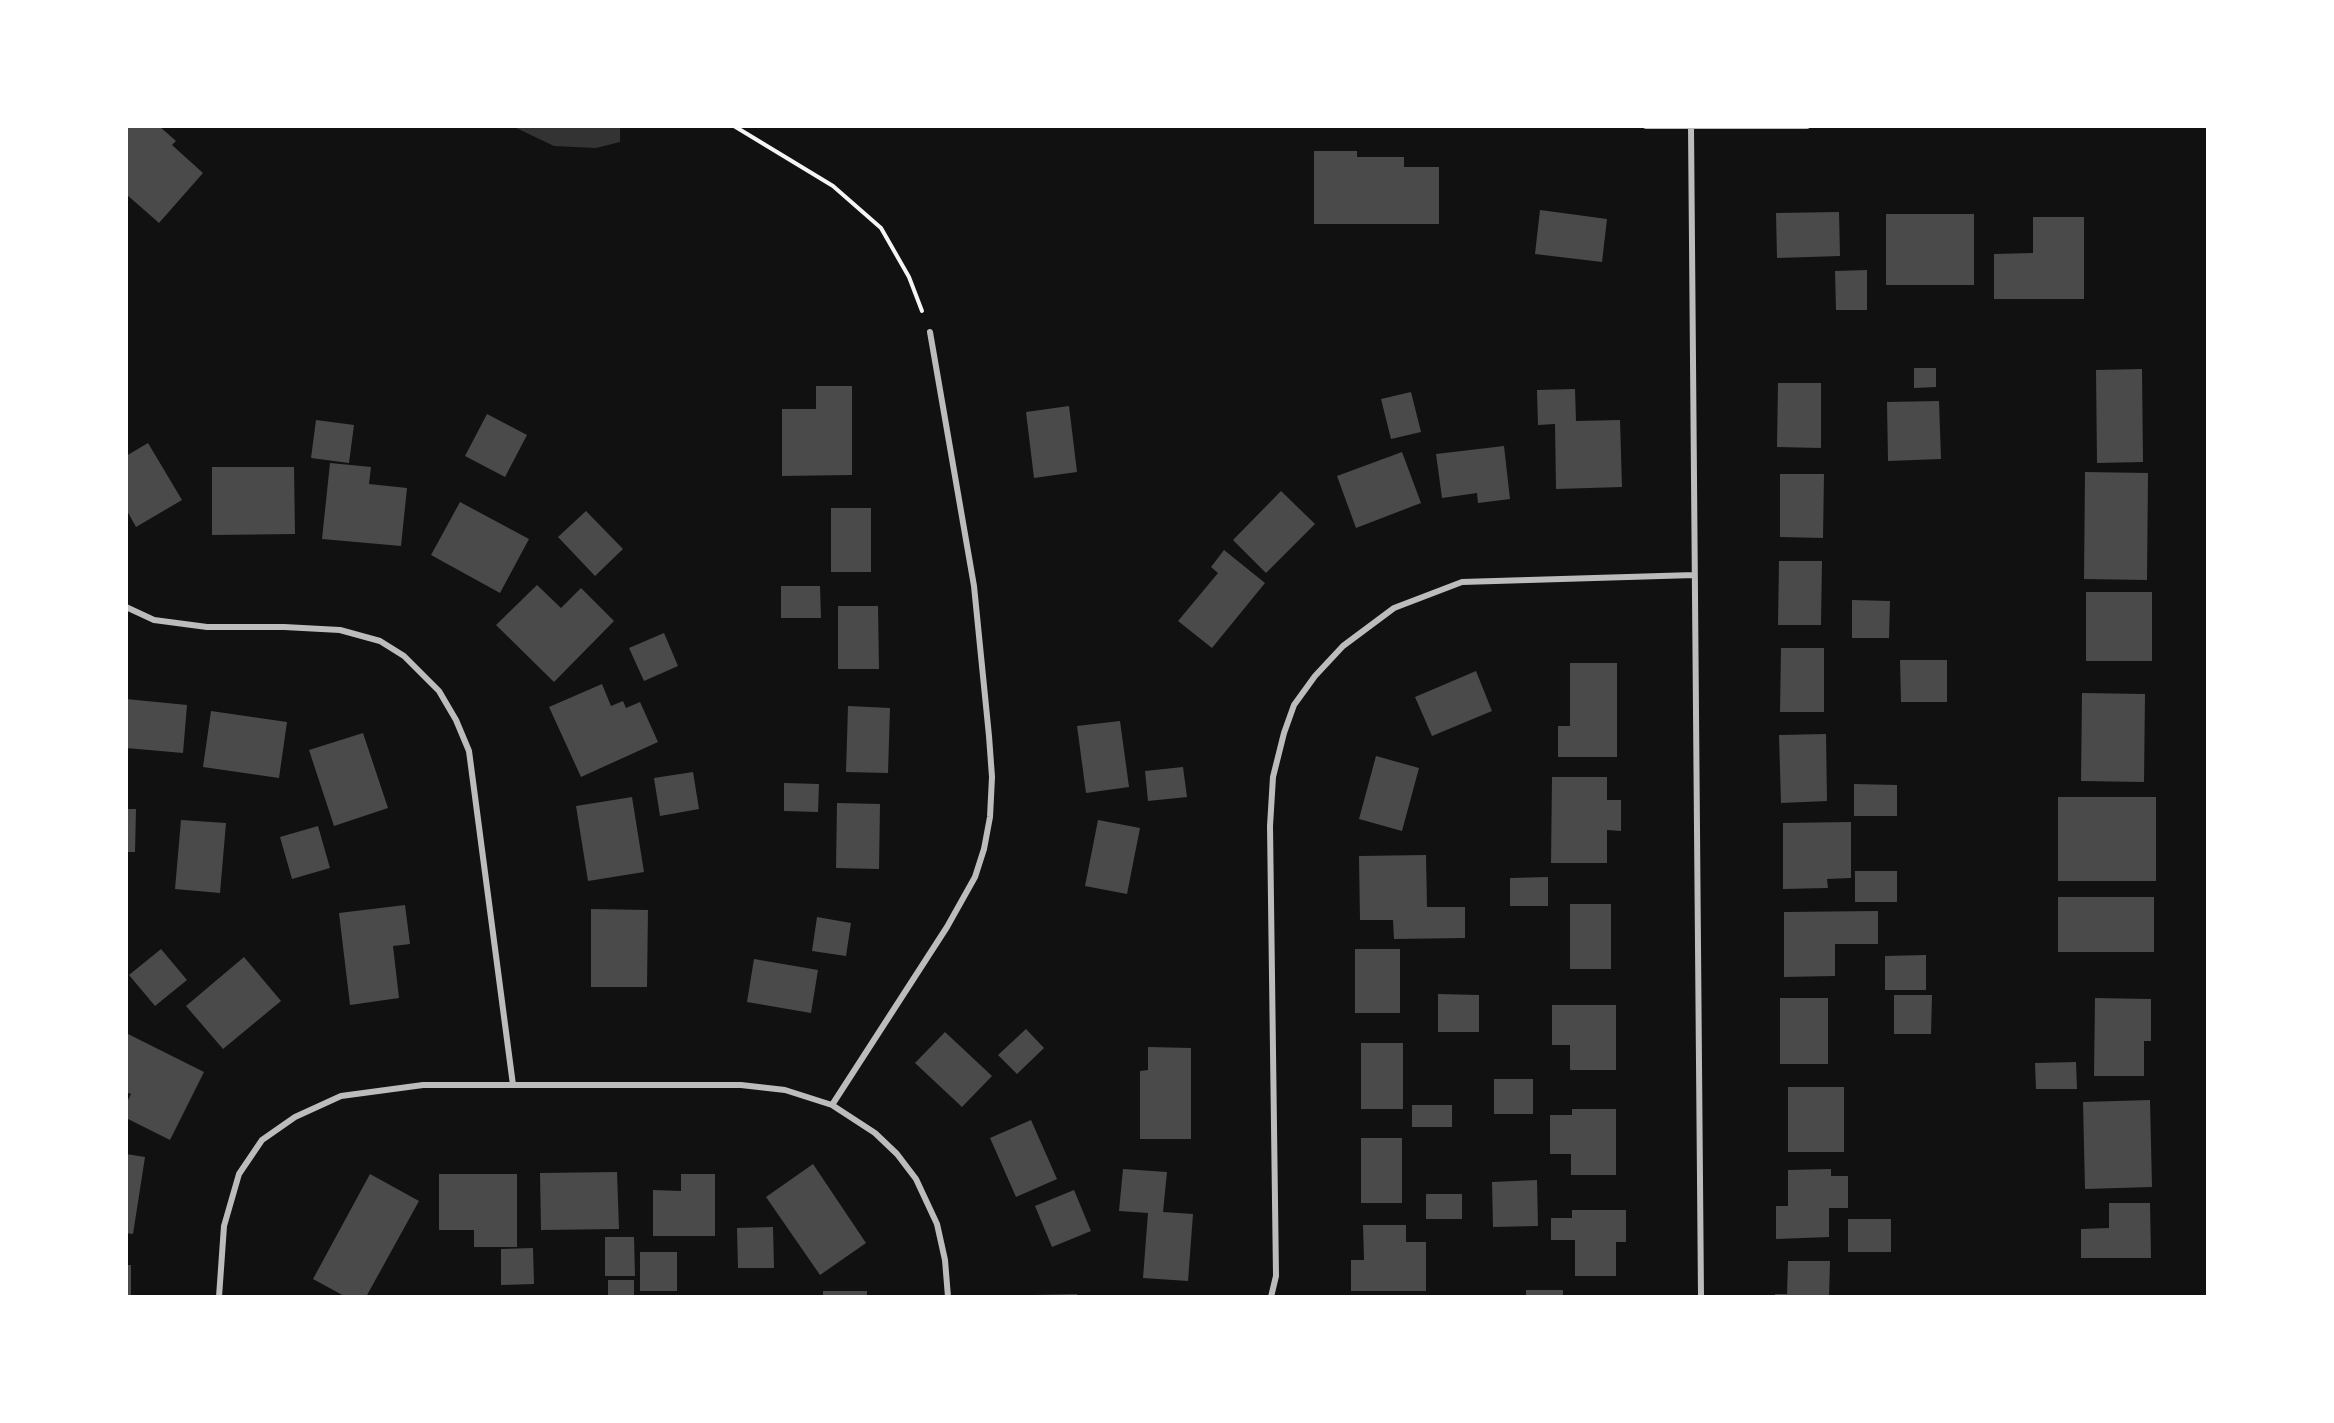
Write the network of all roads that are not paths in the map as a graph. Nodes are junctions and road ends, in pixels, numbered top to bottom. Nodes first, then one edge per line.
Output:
1 (1646, 126) edge
2 (1808, 126) edge
3 (1691, 128) edge
4 (930, 332) road end
5 (1694, 575) junction
6 (126, 608) edge
7 (513, 1085) junction
8 (832, 1106) junction
9 (219, 1297) edge
10 (948, 1297) edge
11 (1271, 1297) edge
12 (1701, 1297) edge

1 - 3 street
2 - 3 street
3 - 5 street
4 - 8 street
5 - 11 street
5 - 12 street
6 - 7 street
7 - 8 street
7 - 9 street
8 - 10 street

